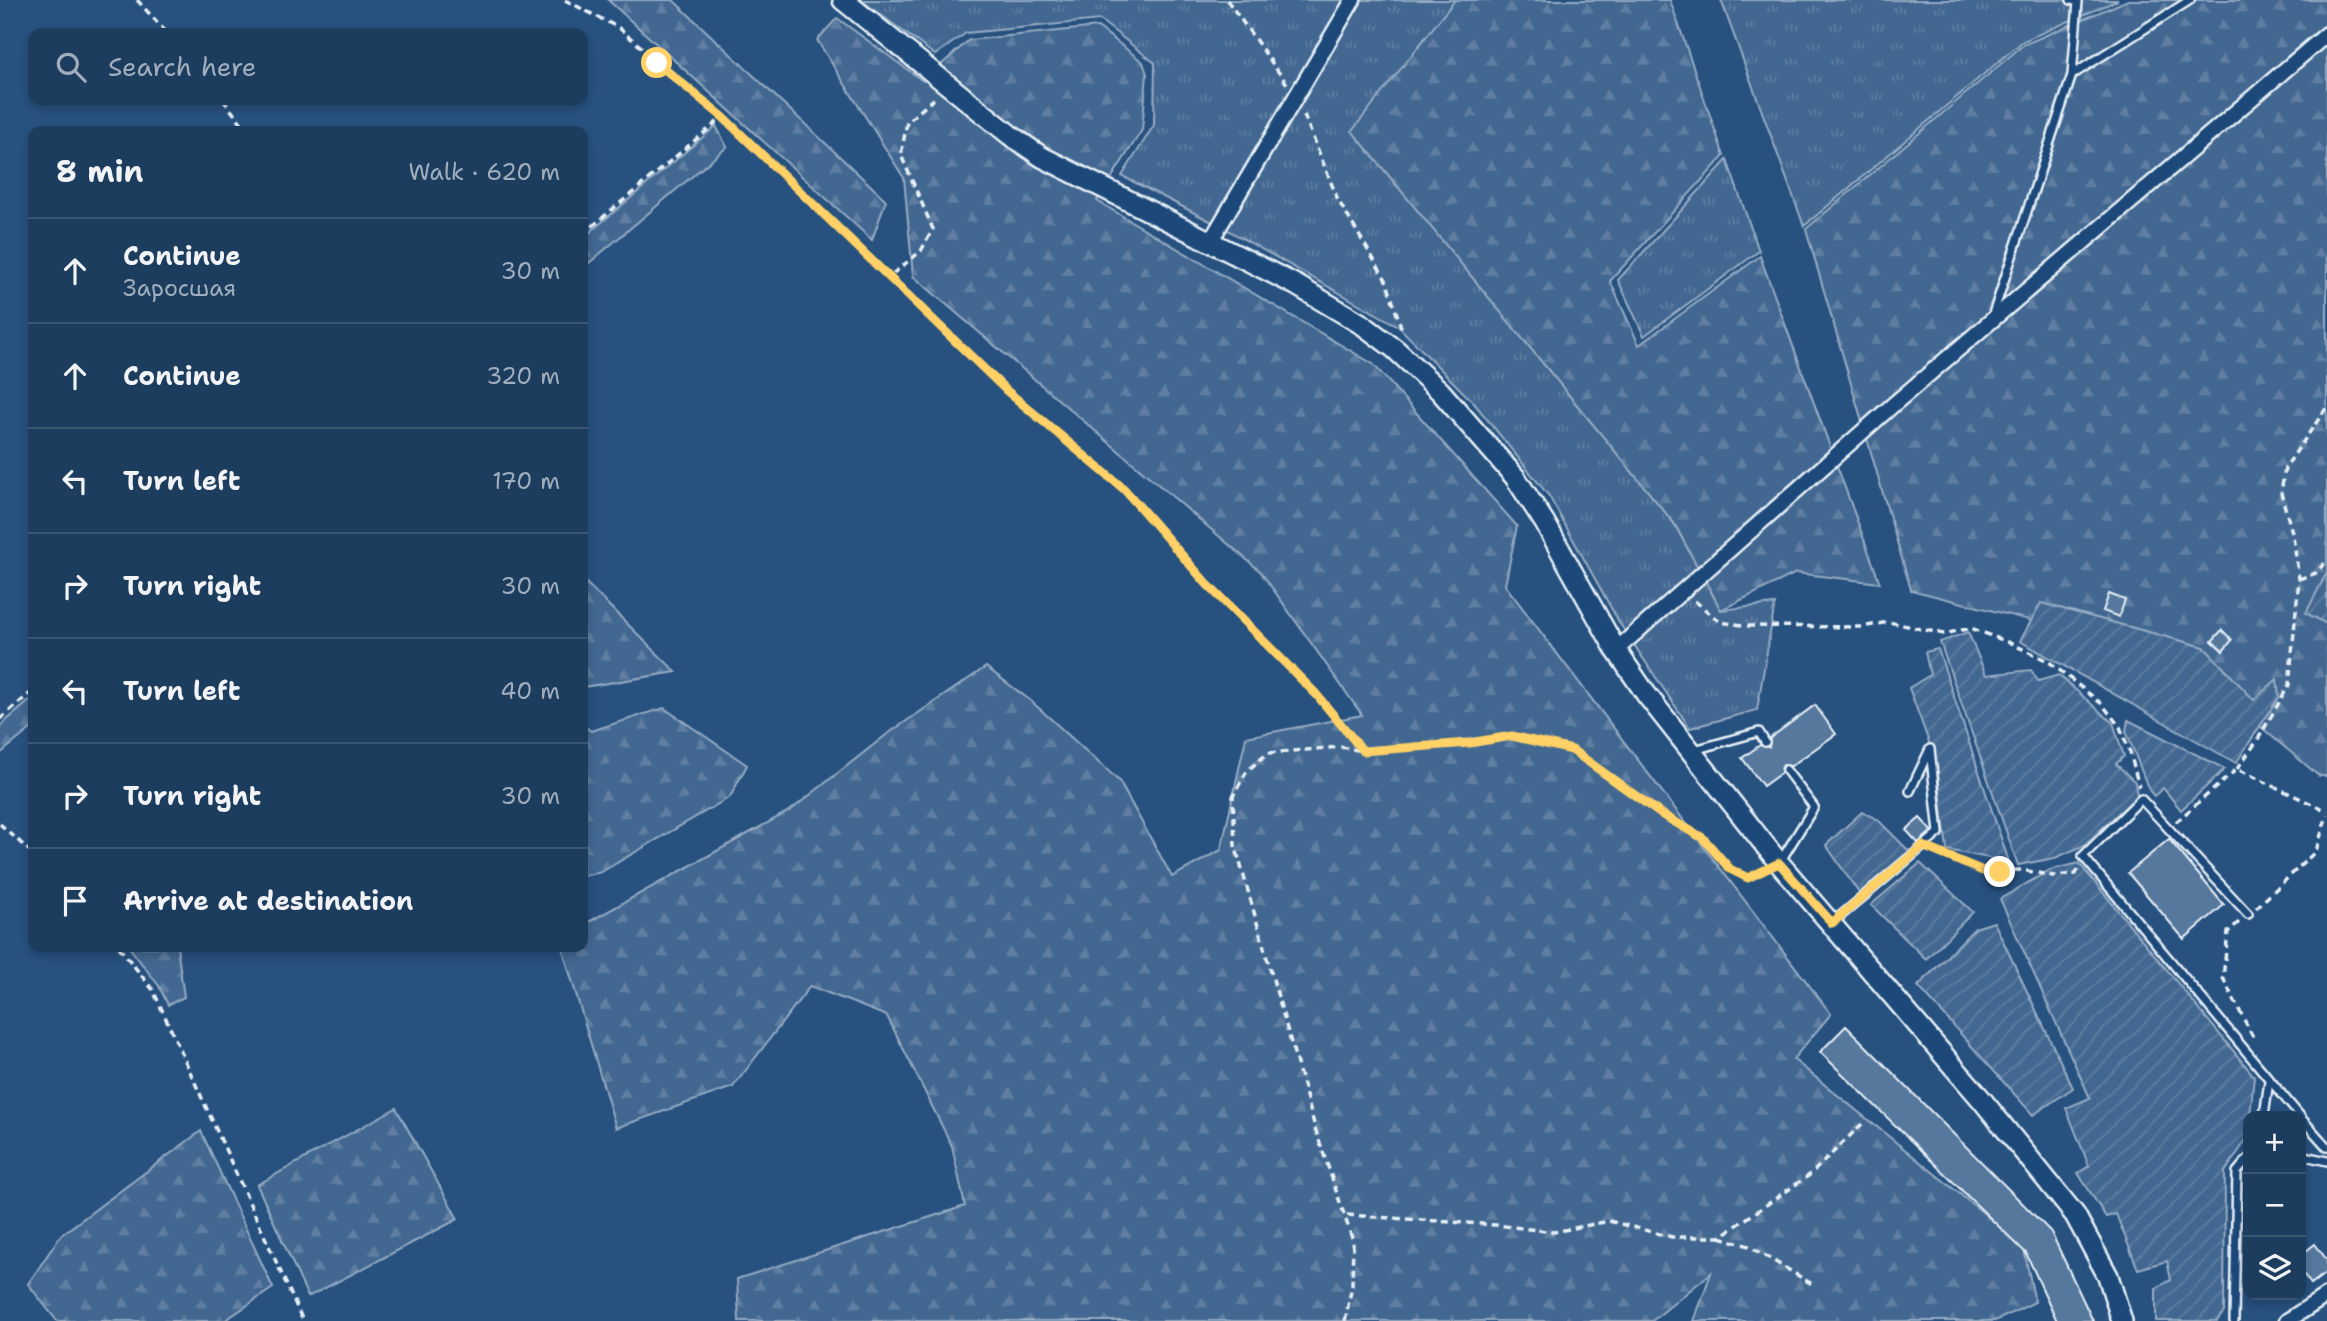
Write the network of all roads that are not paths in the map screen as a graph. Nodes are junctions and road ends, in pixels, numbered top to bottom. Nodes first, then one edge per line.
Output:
1 (843, 0) edge
2 (1353, 0) edge
3 (2071, 0) edge
4 (2190, 0) edge
5 (2327, 34) edge
6 (2072, 75) junction
7 (1210, 243) junction
8 (1991, 322) junction
9 (1616, 650) junction
10 (1765, 741) dead end
11 (1690, 751) junction
12 (1786, 770) dead end
13 (1910, 791) dead end
14 (1779, 863) junction
15 (2248, 914) road end
16 (1832, 923) junction
17 (2269, 1081) junction
18 (2265, 1111) edge
19 (2295, 1111) edge
20 (2306, 1124) edge
21 (2327, 1147) edge
22 (2306, 1155) edge
23 (2327, 1161) edge
24 (2243, 1165) edge
25 (2327, 1295) edge
26 (2122, 1321) edge
27 (2234, 1321) edge
28 (2287, 1321) edge

1 - 7 street
2 - 7 street
3 - 6 lane
4 - 6 lane
5 - 8 street
6 - 8 lane
7 - 9 street
8 - 9 street
9 - 11 street
10 - 11 lane
11 - 14 street
12 - 14 lane
13 - 16 lane
14 - 16 street
15 - 17 lane
16 - 26 street
17 - 18 lane
17 - 19 lane
20 - 21 lane
22 - 23 lane
24 - 27 lane
25 - 28 street

